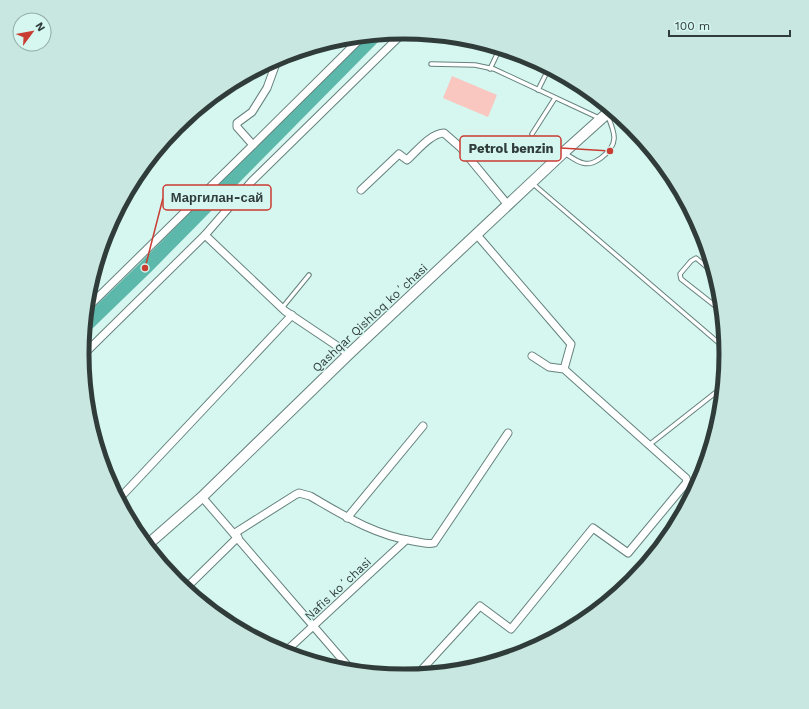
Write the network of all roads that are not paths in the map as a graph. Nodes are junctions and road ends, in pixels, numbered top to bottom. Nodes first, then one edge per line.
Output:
1 (396, 39) edge
2 (356, 43) edge
3 (497, 53) edge
4 (431, 64) dead end
5 (275, 67) edge
6 (490, 69) junction
7 (546, 73) edge
8 (538, 90) junction
9 (555, 98) junction
10 (608, 113) edge
11 (532, 134) dead end
12 (253, 145) junction
13 (563, 152) junction
14 (532, 183) junction
15 (360, 190) dead end
16 (508, 205) junction
17 (205, 234) junction
18 (477, 235) junction
19 (707, 268) edge
20 (309, 275) dead end
21 (94, 301) edge
22 (716, 307) edge
23 (282, 308) junction
24 (292, 315) junction
25 (719, 343) edge
26 (89, 349) edge
27 (349, 354) junction
28 (532, 356) dead end
29 (564, 369) junction
30 (717, 391) edge
31 (423, 426) dead end
32 (508, 433) dead end
33 (649, 445) junction
34 (123, 495) edge
35 (202, 497) junction
36 (348, 518) junction
37 (237, 535) junction
38 (406, 540) junction
39 (151, 542) edge
40 (188, 585) edge
41 (312, 627) junction
42 (289, 648) edge
43 (346, 664) edge
44 (422, 669) edge

1 - 17 street
2 - 12 street
3 - 6 lane
4 - 6 lane
5 - 12 street
6 - 8 lane
7 - 8 lane
8 - 9 lane
9 - 10 lane
9 - 11 lane
10 - 13 main road, Qashqar Qishloq koʻchasi
10 - 13 lane
12 - 21 street
13 - 14 main road, Qashqar Qishloq koʻchasi
14 - 16 main road, Qashqar Qishloq koʻchasi
14 - 25 lane
15 - 16 street
16 - 18 main road, Qashqar Qishloq koʻchasi
17 - 23 street
17 - 26 street
18 - 27 main road, Qashqar Qishloq koʻchasi
18 - 29 street
19 - 22 lane
20 - 23 lane
23 - 24 street
24 - 27 street
24 - 34 street
27 - 35 main road, Qashqar Qishloq koʻchasi
28 - 29 street
29 - 33 street
30 - 33 lane
31 - 36 street
32 - 38 street
33 - 44 street
35 - 37 street
35 - 39 main road, Qashqar Qishloq koʻchasi
36 - 37 street
36 - 38 street
37 - 40 street
37 - 41 street
38 - 41 street, Nafis koʻchasi
41 - 42 street, Nafis koʻchasi
41 - 43 street

